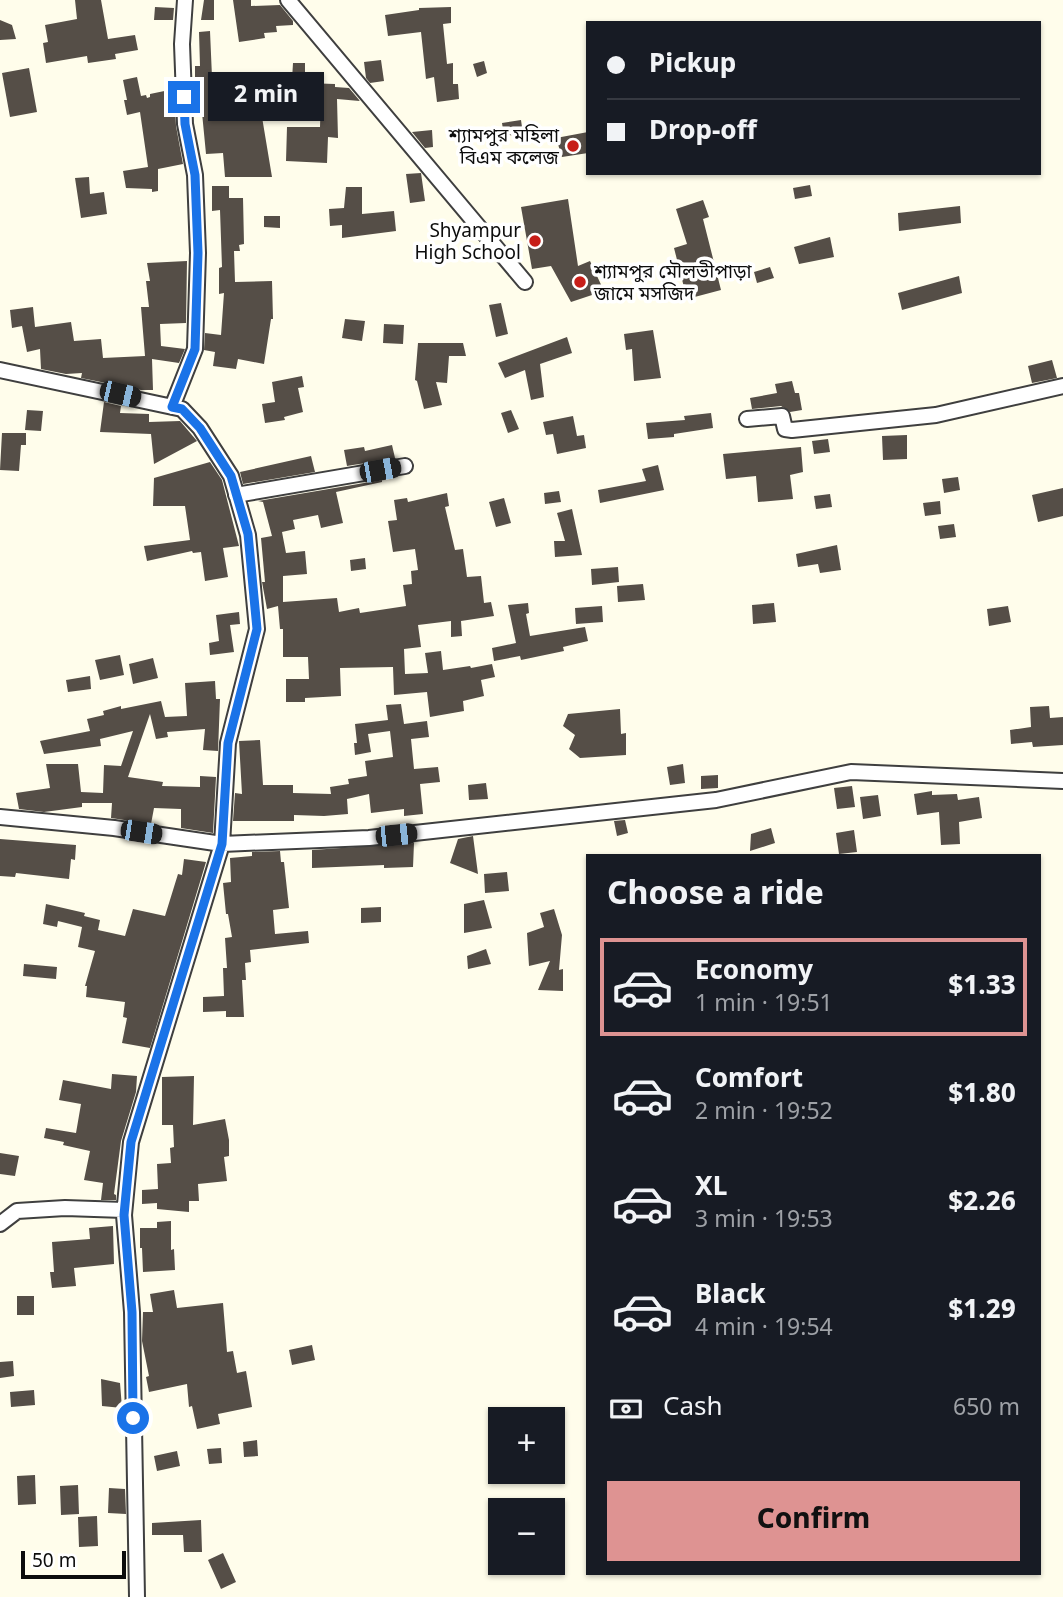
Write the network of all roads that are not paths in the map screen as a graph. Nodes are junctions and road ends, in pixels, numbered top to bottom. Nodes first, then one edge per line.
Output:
1 (185, 0) edge
2 (288, 0) edge
3 (525, 282) dead end
4 (0, 370) edge
5 (1063, 386) edge
6 (172, 407) junction
7 (747, 419) dead end
8 (405, 466) dead end
9 (236, 495) junction
10 (1063, 781) edge
11 (0, 817) edge
12 (222, 844) junction
13 (124, 1210) junction
14 (0, 1224) edge
15 (137, 1597) edge

1 - 6 street
2 - 3 street
4 - 6 street
5 - 7 street
6 - 9 street
8 - 9 street
9 - 12 street
10 - 12 street
11 - 12 street
12 - 13 street
13 - 14 street
13 - 15 street

